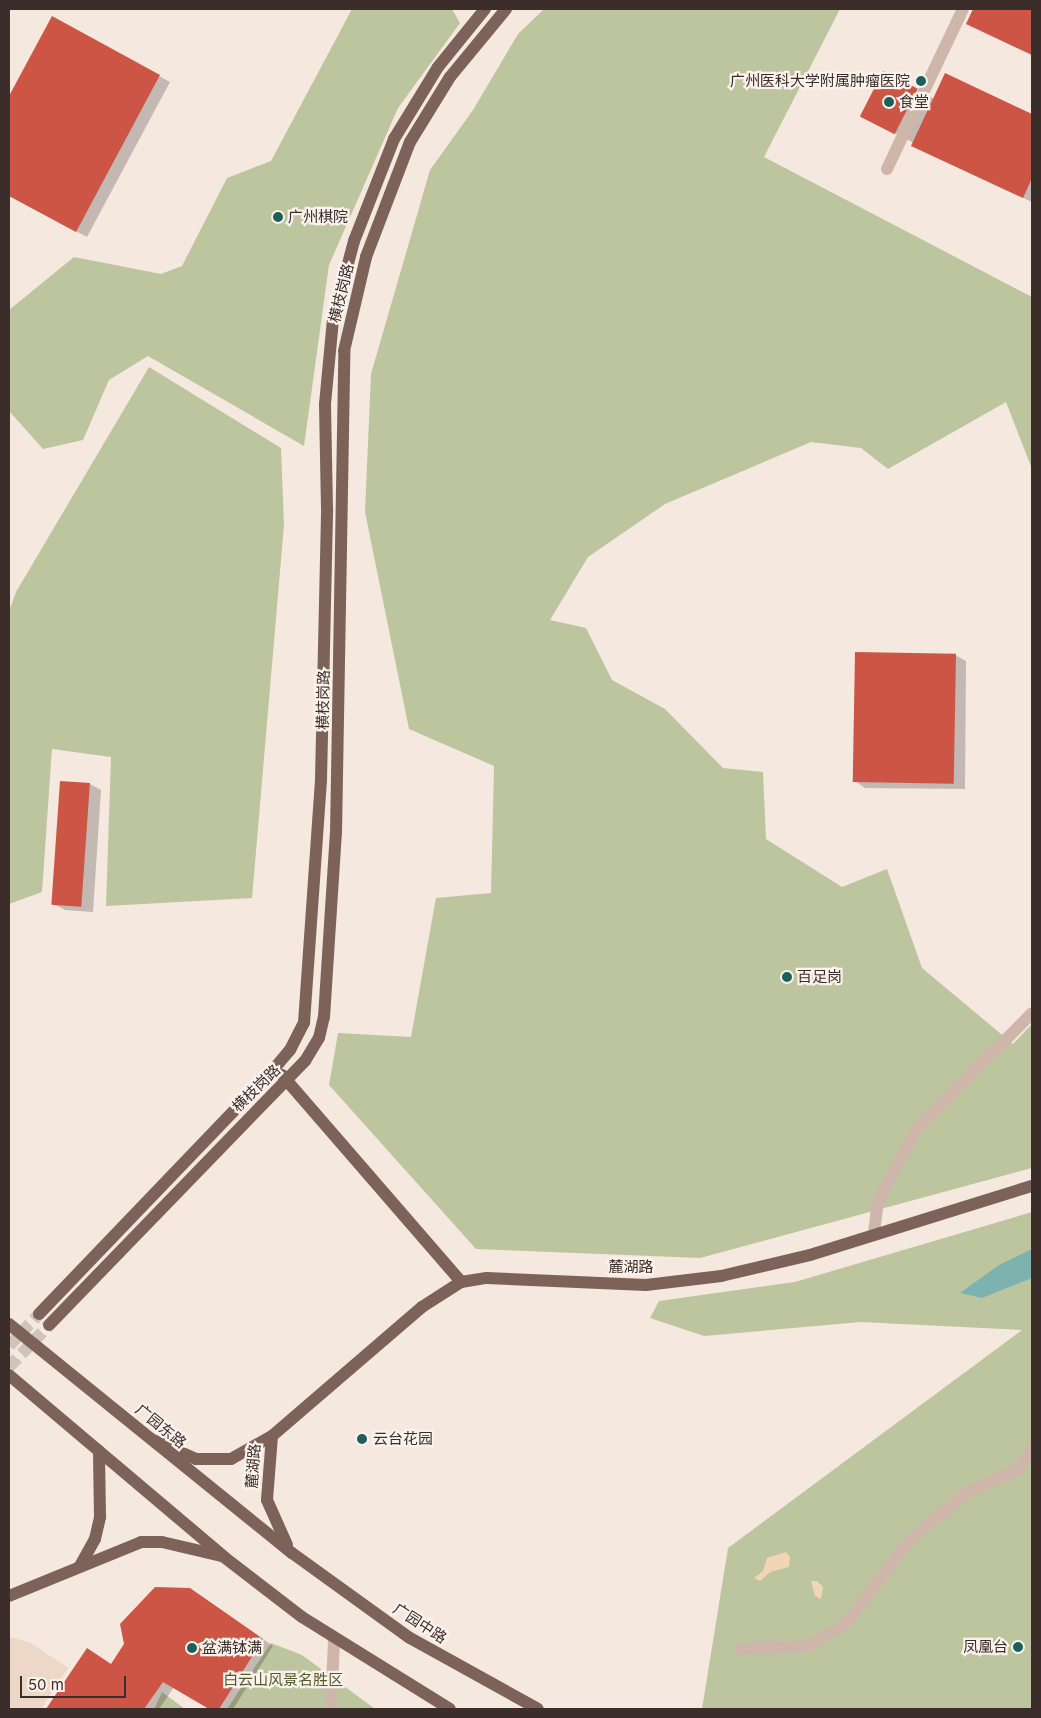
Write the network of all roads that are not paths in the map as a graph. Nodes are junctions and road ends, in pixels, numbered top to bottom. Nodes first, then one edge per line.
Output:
1 (485, 9) edge
2 (506, 9) edge
3 (963, 9) edge
4 (887, 169) dead end
5 (1032, 1013) edge
6 (275, 1067) junction
7 (287, 1080) junction
8 (1032, 1186) edge
9 (874, 1233) junction
10 (461, 1282) junction
11 (39, 1314) tunnel mouth
12 (9, 1324) edge
13 (49, 1325) tunnel mouth
14 (9, 1375) edge
15 (272, 1436) junction
16 (153, 1440) junction
17 (1032, 1448) edge
18 (99, 1451) junction
19 (292, 1553) junction
20 (224, 1557) junction
21 (80, 1566) junction
22 (9, 1596) edge
23 (334, 1639) junction
24 (741, 1649) dead end
25 (332, 1709) edge
26 (450, 1709) edge
27 (538, 1709) edge

1 - 6 main road, 横枝岗路
2 - 7 main road, 横枝岗路
3 - 4 lane
5 - 9 lane
6 - 7 main road
6 - 11 main road, 横枝岗路
7 - 10 main road
7 - 13 main road, 横枝岗路
8 - 9 main road, 麓湖路
9 - 10 main road, 麓湖路
10 - 15 main road, 麓湖路
12 - 16 main road, 广园东路
14 - 18 main road
15 - 16 main road, 麓湖路
15 - 19 main road, 麓湖路
16 - 19 main road, 广园东路
17 - 24 lane
18 - 20 main road
18 - 21 main road
19 - 27 main road, 广园中路
20 - 21 main road
20 - 23 main road
21 - 22 main road
23 - 25 lane
23 - 26 main road

